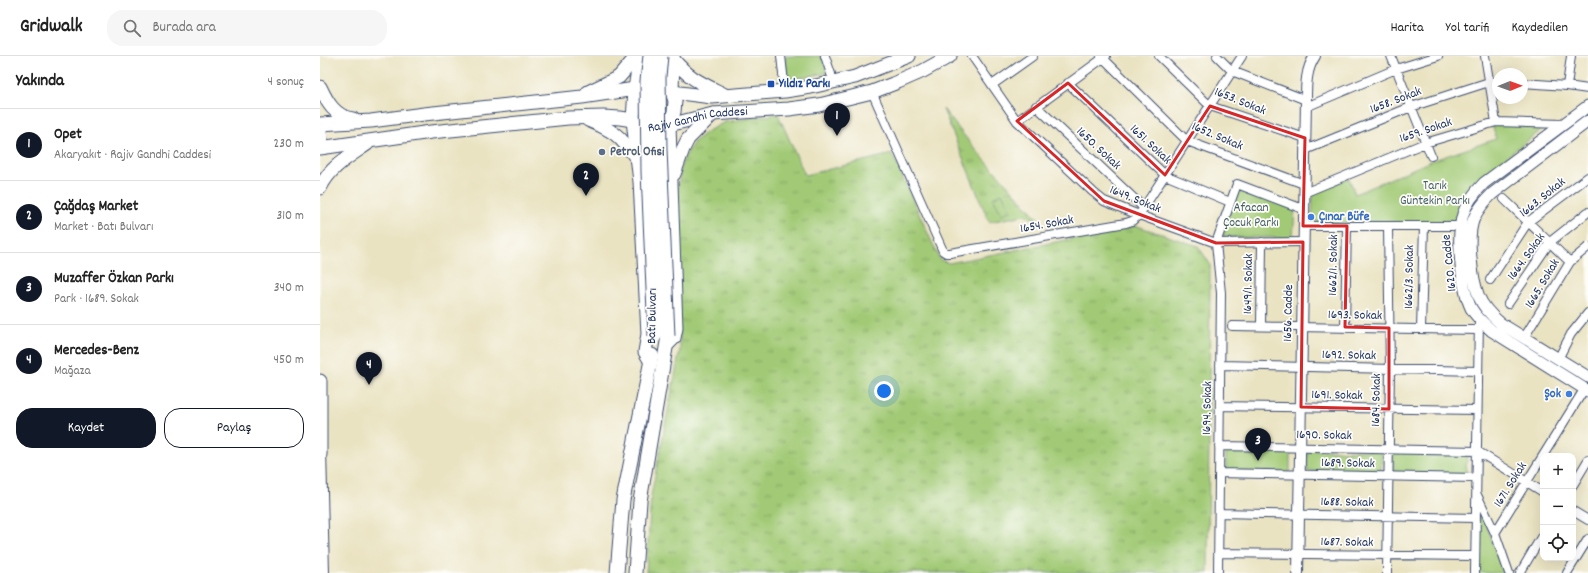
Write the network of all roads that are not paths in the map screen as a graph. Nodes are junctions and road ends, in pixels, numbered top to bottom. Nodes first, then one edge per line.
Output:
1 (638, 56) edge
2 (650, 56) edge
3 (781, 56) edge
4 (824, 56) edge
5 (909, 56) edge
6 (950, 56) edge
7 (972, 56) edge
8 (1033, 56) edge
9 (1158, 56) edge
10 (1217, 56) edge
11 (1242, 56) edge
12 (1391, 56) edge
13 (1438, 56) edge
14 (1485, 56) edge
15 (1571, 56) edge
16 (669, 57) edge
17 (1103, 57) edge
18 (1312, 57) edge
19 (1396, 69) junction
20 (1232, 71) junction
21 (831, 74) dead end
22 (784, 82) dead end
23 (1489, 82) junction
24 (1068, 83) junction
25 (1528, 83) edge
26 (992, 86) junction
27 (1567, 86) junction
28 (320, 87) edge
29 (1588, 89) edge
30 (635, 90) junction
31 (672, 92) junction
32 (872, 92) junction
33 (727, 96) junction
34 (582, 97) junction
35 (1306, 104) junction
36 (1036, 106) junction
37 (1210, 106) junction
38 (1588, 106) edge
39 (1411, 107) junction
40 (713, 114) junction
41 (581, 117) junction
42 (633, 120) junction
43 (371, 121) junction
44 (1016, 121) junction
45 (1588, 121) edge
46 (1496, 122) junction
47 (320, 124) edge
48 (1563, 124) junction
49 (669, 125) junction
50 (320, 130) edge
51 (1305, 138) junction
52 (371, 141) junction
53 (1187, 141) junction
54 (1425, 143) junction
55 (320, 144) edge
56 (320, 148) edge
57 (1305, 150) junction
58 (1431, 156) dead end
59 (637, 160) junction
60 (1165, 175) junction
61 (1588, 177) edge
62 (671, 181) junction
63 (320, 188) edge
64 (1304, 189) junction
65 (1504, 199) dead end
66 (1230, 202) junction
67 (1303, 209) junction
68 (1141, 212) junction
69 (1588, 212) edge
70 (1528, 222) junction
71 (1303, 226) junction
72 (1347, 226) junction
73 (1388, 226) junction
74 (1424, 226) junction
75 (1460, 226) junction
76 (1262, 242) junction
77 (1303, 242) junction
78 (1550, 242) junction
79 (1216, 243) junction
80 (1588, 247) edge
81 (1570, 262) junction
82 (1490, 280) dead end
83 (1508, 304) dead end
84 (1587, 317) edge
85 (1479, 324) junction
86 (1232, 326) dead end
87 (1261, 326) junction
88 (1302, 327) junction
89 (1345, 327) junction
90 (1389, 328) junction
91 (1421, 329) junction
92 (1524, 338) junction
93 (664, 339) junction
94 (1558, 359) junction
95 (651, 362) junction
96 (1220, 365) junction
97 (1301, 367) junction
98 (1390, 369) junction
99 (1478, 371) junction
100 (1588, 377) edge
101 (320, 381) edge
102 (1586, 390) edge
103 (1220, 406) junction
104 (1301, 407) junction
105 (1389, 408) junction
106 (1477, 410) junction
107 (320, 441) edge
108 (1219, 446) junction
109 (1300, 447) junction
110 (1389, 449) junction
111 (1477, 450) junction
112 (320, 454) edge
113 (1588, 460) edge
114 (1219, 473) junction
115 (1300, 475) junction
116 (1388, 476) junction
117 (1476, 478) junction
118 (1576, 480) edge
119 (1527, 482) junction
120 (321, 489) edge
121 (1540, 490) edge
122 (1476, 492) junction
123 (1219, 513) junction
124 (1576, 513) edge
125 (1299, 514) junction
126 (1388, 516) junction
127 (1476, 518) junction
128 (1588, 520) edge
129 (1495, 533) junction
130 (1540, 539) edge
131 (1588, 539) edge
132 (1218, 553) junction
133 (1298, 554) junction
134 (1387, 555) junction
135 (1475, 556) junction
136 (324, 573) edge
137 (617, 573) edge
138 (635, 573) edge
139 (1218, 573) edge
140 (1298, 573) edge
141 (1387, 573) edge
142 (1475, 573) edge
143 (1509, 573) edge
144 (1520, 573) edge
145 (1567, 573) edge

1 - 30 main road
1 - 34 main road
2 - 93 main road, Batı Bulvarı, bridge
3 - 22 street
4 - 21 street
5 - 33 main road, Rajiv Gandhi Caddesi
6 - 32 main road, Rajiv Gandhi Caddesi
7 - 26 street, 1649. Sokak
8 - 26 street
9 - 37 street, 1653. Sokak
10 - 20 street
11 - 20 street
12 - 19 street
13 - 19 street
14 - 23 street
15 - 27 street
16 - 31 main road
16 - 33 main road
16 - 93 main road, Batı Bulvarı, bridge
17 - 24 street
17 - 53 street, 1652. Sokak
18 - 35 street, 1656. Cadde
19 - 35 street
19 - 39 street
20 - 35 street
20 - 37 street
23 - 39 street, 1658. Sokak
23 - 46 street
24 - 36 street
24 - 60 street, 1651. Sokak
25 - 27 street
26 - 44 street, 1649. Sokak
27 - 29 street
28 - 43 main road
30 - 31 main road, Rajiv Gandhi Caddesi
30 - 34 main road, Rajiv Gandhi Caddesi
30 - 42 main road
31 - 33 main road, Rajiv Gandhi Caddesi
31 - 49 main road
32 - 40 main road, Rajiv Gandhi Caddesi
32 - 68 street, 1654. Sokak
34 - 43 main road, Rajiv Gandhi Caddesi
35 - 51 street, 1656. Cadde
36 - 44 street
36 - 68 street, 1650. Sokak
37 - 51 street, 1653. Sokak
37 - 53 street
38 - 48 main road, 1620. Cadde
39 - 54 street
39 - 57 street, 1658. Sokak
40 - 49 main road, Rajiv Gandhi Caddesi
40 - 62 main road
41 - 42 main road, Rajiv Gandhi Caddesi
41 - 52 main road, Rajiv Gandhi Caddesi
41 - 59 main road
42 - 49 main road, Rajiv Gandhi Caddesi
42 - 59 main road
43 - 47 main road, Rajiv Gandhi Caddesi
44 - 68 street, 1649. Sokak
45 - 92 main road, 1620. Cadde
46 - 48 street, 1659. Sokak
46 - 54 street, 1659. Sokak
48 - 75 main road, 1620. Cadde
49 - 62 main road
50 - 55 main road
51 - 57 street, 1656. Cadde
52 - 56 main road, Rajiv Gandhi Caddesi
52 - 63 main road
53 - 60 street
53 - 64 street, 1652. Sokak
54 - 58 street
54 - 64 street, 1659. Sokak
57 - 64 street, 1656. Cadde
59 - 95 main road
60 - 66 street, 1651. Sokak
60 - 68 street
61 - 70 street, 1663. Sokak
62 - 93 main road
64 - 67 street, 1656. Cadde
65 - 70 street
66 - 67 street
66 - 79 street
67 - 71 street, 1656. Cadde
68 - 79 street, 1649. Sokak
69 - 78 street, 1664. Sokak
70 - 78 street
70 - 82 street, 1663. Sokak
71 - 72 street
71 - 77 street, 1656. Cadde
72 - 73 street
72 - 89 street, 1662/1. Sokak
73 - 74 street
73 - 90 street, 1684. Sokak
74 - 75 street
74 - 91 street, 1662/3. Sokak
75 - 85 main road, 1620. Cadde
76 - 77 street, 1649. Sokak
76 - 79 street, 1649. Sokak
76 - 87 street, 1649/1. Sokak
77 - 88 street, 1656. Cadde
78 - 81 street
78 - 83 street, 1664. Sokak
79 - 96 street, 1694. Sokak
80 - 81 street, 1665. Sokak
81 - 92 street, 1665. Sokak
84 - 94 street
85 - 91 street, 1693. Sokak
85 - 99 street
85 - 102 main road, 1620. Cadde
86 - 87 street, 1693. Sokak
87 - 88 street, 1693. Sokak
88 - 89 street, 1693. Sokak
88 - 97 street, 1656. Cadde
89 - 90 street, 1693. Sokak
90 - 91 street, 1693. Sokak
90 - 98 street, 1684. Sokak
92 - 94 main road, 1620. Cadde
93 - 95 main road, Batı Bulvarı
93 - 138 main road, Batı Bulvarı
94 - 100 main road, 1620. Cadde
95 - 137 main road, Batı Bulvarı
96 - 97 street, 1692. Sokak
96 - 103 street, 1694. Sokak
97 - 98 street, 1692. Sokak
97 - 104 street, 1656. Cadde
98 - 99 street, 1692. Sokak
98 - 105 street, 1684. Sokak
99 - 106 street
101 - 107 main road
102 - 119 street, 1671. Sokak
103 - 104 street, 1691. Sokak
103 - 108 street, 1694. Sokak
104 - 105 street, 1691. Sokak
104 - 109 street, 1656. Cadde
105 - 106 street, 1691. Sokak
105 - 110 street, 1684. Sokak
106 - 111 street
107 - 112 main road
107 - 120 street
108 - 109 street, 1690. Sokak
108 - 114 street, 1694. Sokak
109 - 110 street, 1690. Sokak
109 - 115 street, 1656. Cadde
110 - 111 street, 1690. Sokak
110 - 116 street, 1684. Sokak
111 - 117 street
111 - 119 street
113 - 118 street
114 - 115 street, 1689. Sokak
114 - 123 street, 1694. Sokak
115 - 116 street, 1689. Sokak
115 - 125 street, 1656. Cadde
116 - 117 street, 1689. Sokak
116 - 126 street, 1684. Sokak
117 - 122 street
119 - 121 street
119 - 129 street, 1671. Sokak
120 - 136 street
122 - 127 street
122 - 129 street, 1671. Sokak
123 - 125 street, 1688. Sokak
123 - 132 street, 1694. Sokak
124 - 128 street
125 - 126 street, 1688. Sokak
125 - 133 street, 1656. Cadde
126 - 127 street, 1688. Sokak
126 - 134 street, 1684. Sokak
127 - 135 street
129 - 143 street, 1671. Sokak
130 - 144 street
131 - 145 street
132 - 133 street, 1687. Sokak
132 - 139 street, 1694. Sokak
133 - 134 street, 1687. Sokak
133 - 140 street, 1656. Cadde
134 - 135 street, 1687. Sokak
134 - 141 street, 1684. Sokak
135 - 142 street

